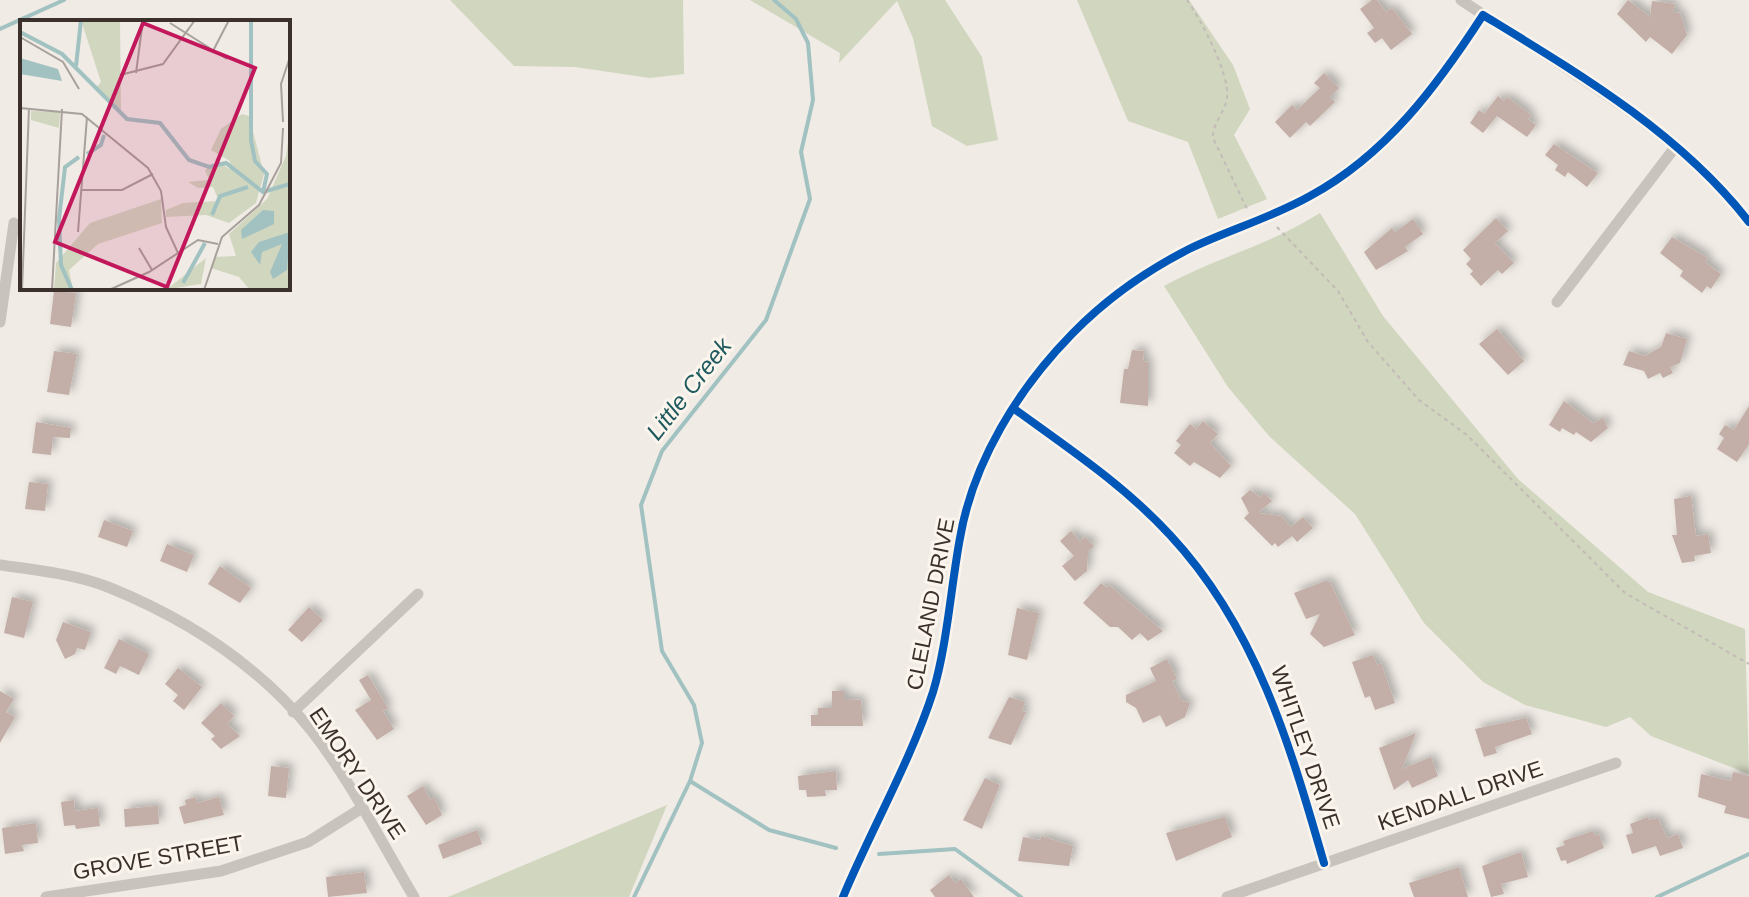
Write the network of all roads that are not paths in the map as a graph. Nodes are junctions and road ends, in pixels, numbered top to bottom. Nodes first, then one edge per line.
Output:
1 (1461, 0) edge
2 (1483, 15) junction
3 (1676, 146) junction
4 (1749, 222) edge
5 (14, 223) dead end
6 (1557, 302) dead end
7 (0, 322) edge
8 (1013, 408) junction
9 (0, 565) edge
10 (418, 594) dead end
11 (293, 712) junction
12 (1616, 763) dead end
13 (362, 808) junction
14 (1324, 863) junction
15 (46, 897) edge
16 (414, 897) edge
17 (843, 897) edge
18 (1227, 897) edge

1 - 2 street
2 - 3 street
2 - 8 street, CLELAND DRIVE
3 - 4 street
3 - 6 street
5 - 7 street
8 - 14 street, WHITLEY DRIVE
8 - 17 street, CLELAND DRIVE
9 - 11 street, EMORY DRIVE
10 - 11 street
11 - 13 street, EMORY DRIVE
12 - 14 street, KENDALL DRIVE
13 - 15 street, GROVE STREET
13 - 16 street, EMORY DRIVE
14 - 18 street, KENDALL DRIVE

